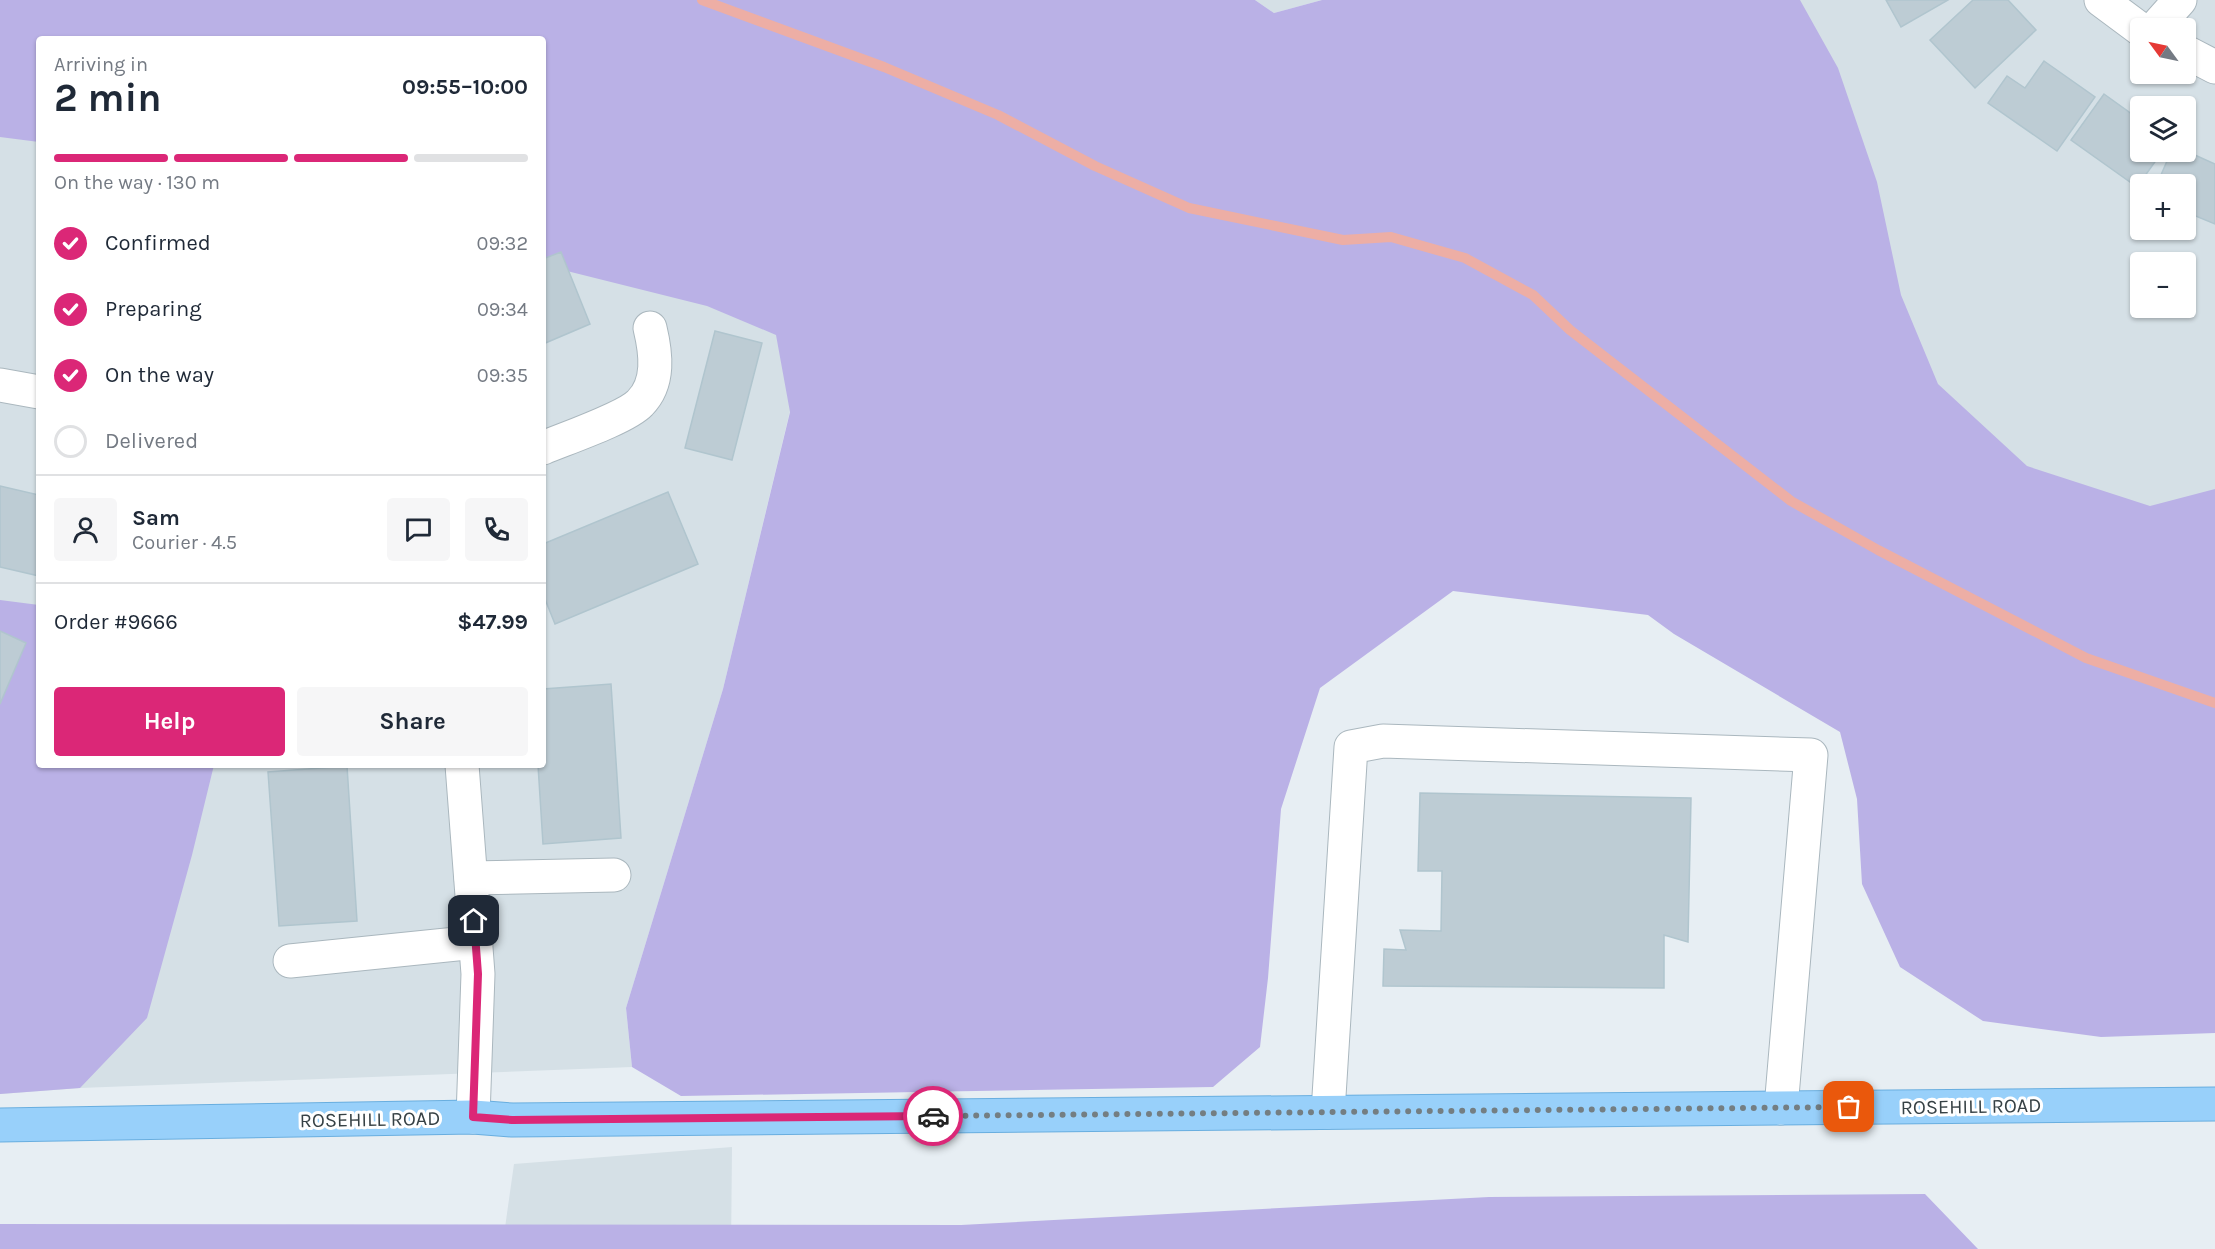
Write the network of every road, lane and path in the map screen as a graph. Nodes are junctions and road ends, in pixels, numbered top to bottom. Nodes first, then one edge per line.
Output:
1 (2101, 0) edge
2 (2180, 0) edge
3 (2164, 18) edge
4 (2130, 22) edge
5 (2196, 57) edge
6 (2215, 67) edge
7 (650, 328) dead end
8 (0, 385) edge
9 (36, 391) edge
10 (546, 447) edge
11 (462, 768) edge
12 (614, 875) dead end
13 (471, 878) junction
14 (476, 942) junction
15 (290, 961) dead end
16 (2215, 1104) edge
17 (1780, 1108) junction
18 (1328, 1112) junction
19 (473, 1117) junction
20 (0, 1125) edge

1 - 4 street
2 - 3 street
5 - 6 street
7 - 10 street
8 - 9 street
11 - 13 street
12 - 13 street
13 - 14 street
14 - 15 street
14 - 19 street
16 - 17 main road, ROSEHILL ROAD
17 - 18 main road, ROSEHILL ROAD
17 - 18 street
18 - 19 main road, ROSEHILL ROAD
19 - 20 main road, ROSEHILL ROAD

